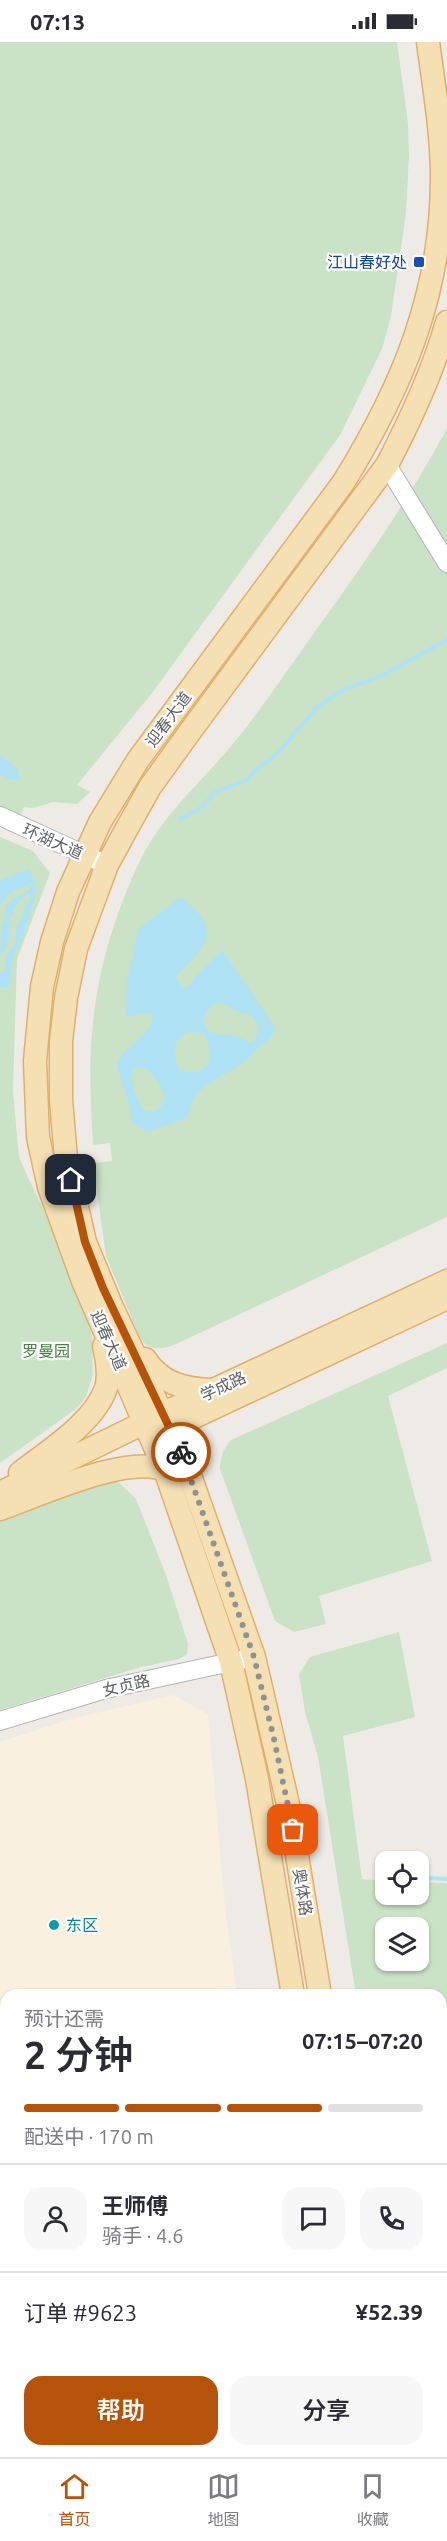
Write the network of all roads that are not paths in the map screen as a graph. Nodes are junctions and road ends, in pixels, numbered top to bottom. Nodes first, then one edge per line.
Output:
1 (428, 42) edge
2 (447, 322) edge
3 (387, 465) junction
4 (447, 563) edge
5 (138, 760) junction
6 (158, 777) junction
7 (0, 816) edge
8 (84, 854) junction
9 (106, 865) junction
10 (52, 942) junction
11 (76, 949) junction
12 (447, 1281) edge
13 (447, 1298) edge
14 (103, 1308) junction
15 (215, 1399) junction
16 (158, 1425) junction
17 (176, 1468) junction
18 (0, 1489) edge
19 (0, 1493) edge
20 (0, 1508) edge
21 (254, 1657) junction
22 (231, 1662) junction
23 (0, 1721) edge
24 (292, 1989) edge
25 (319, 1989) edge

1 - 5 main road, 迎春大道
2 - 3 main road, 迎春大道
3 - 4 street
3 - 6 main road, 迎春大道
5 - 6 main road
5 - 8 main road, 迎春大道
6 - 9 main road, 迎春大道
7 - 8 street, 环湖大道
8 - 9 street, 环湖大道
8 - 10 main road, 迎春大道
9 - 11 main road, 迎春大道
10 - 11 main road
10 - 14 main road, 迎春大道
11 - 14 main road, 迎春大道
12 - 15 main road, 学成路
13 - 15 main road, 学成路
14 - 15 main road
14 - 16 main road, 迎春大道
14 - 18 main road
15 - 16 main road, 学成路
15 - 17 main road
16 - 17 main road, 奥体路
16 - 19 main road, 学成路
16 - 20 main road, 学成路
17 - 20 main road
17 - 21 main road, 奥体路
17 - 22 main road, 奥体路
21 - 22 street, 女贞路
21 - 25 main road, 奥体路
22 - 23 street, 女贞路
22 - 24 main road, 奥体路

